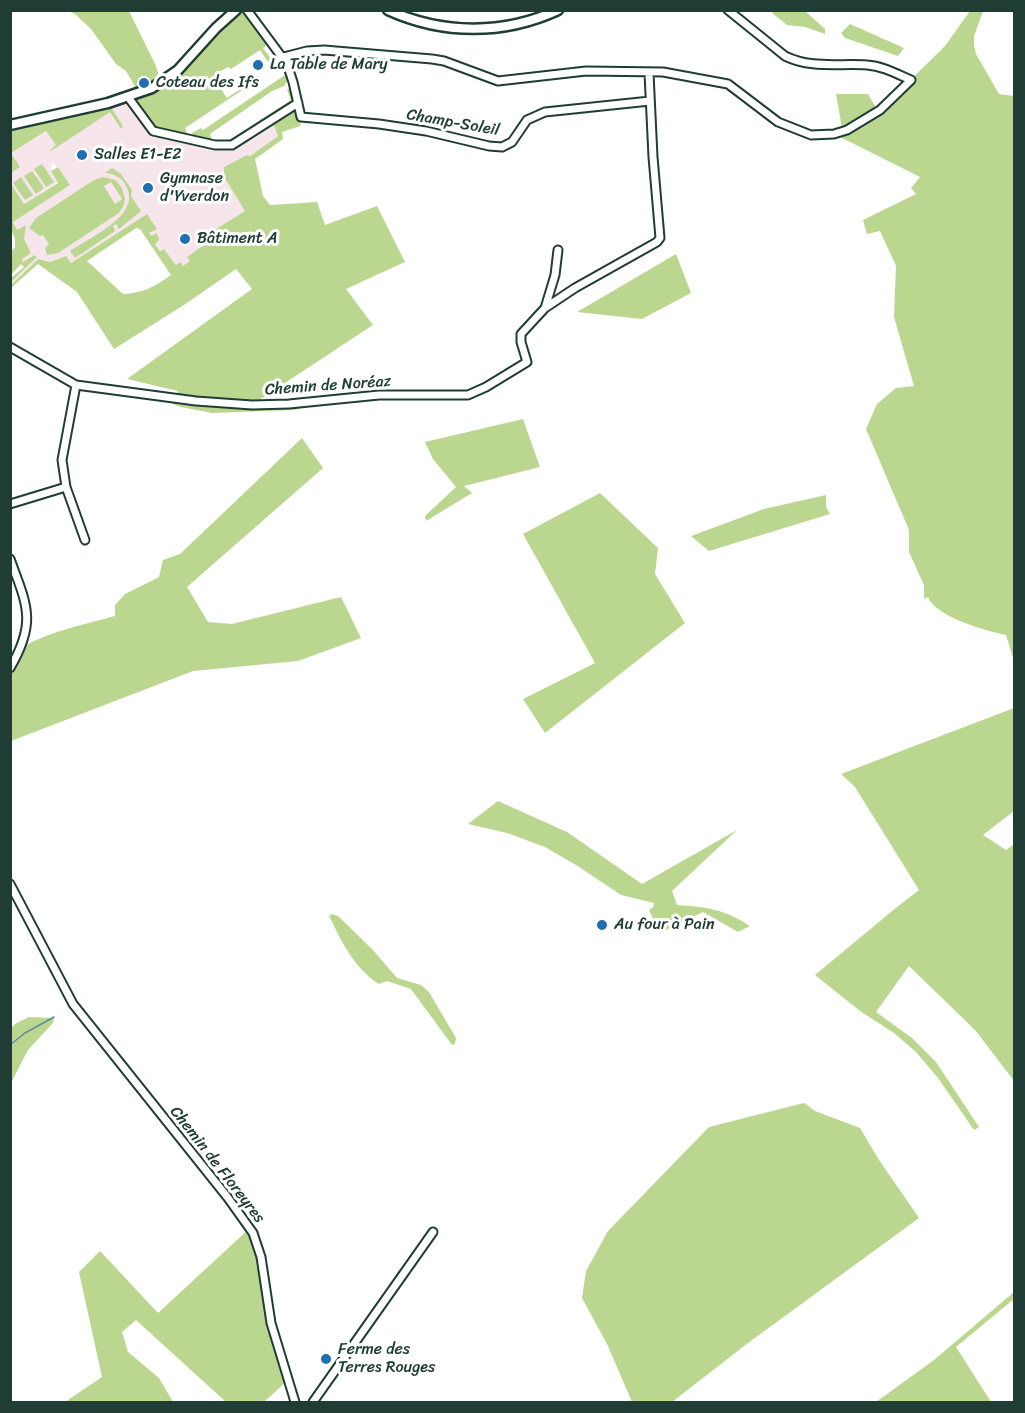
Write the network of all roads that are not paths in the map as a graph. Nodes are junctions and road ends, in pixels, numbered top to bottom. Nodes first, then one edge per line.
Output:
1 (236, 10) edge
2 (247, 10) edge
3 (388, 10) edge
4 (558, 10) edge
5 (728, 10) edge
6 (229, 14) edge
7 (280, 58) junction
8 (649, 73) junction
9 (128, 97) junction
10 (650, 101) junction
11 (298, 103) junction
12 (10, 125) edge
13 (558, 250) dead end
14 (545, 308) junction
15 (10, 347) edge
16 (76, 385) junction
17 (66, 487) junction
18 (10, 504) edge
19 (85, 540) dead end
20 (10, 559) edge
21 (10, 668) edge
22 (10, 884) edge
23 (433, 1232) dead end
24 (295, 1402) edge
25 (312, 1402) edge

1 - 6 street
2 - 7 street
3 - 4 street
5 - 8 street
6 - 9 street
7 - 8 street
7 - 11 street
8 - 10 street
9 - 11 street
9 - 12 street
10 - 11 street, Champ-Soleil
10 - 14 street
13 - 14 street, Chemin de Noréaz
14 - 16 street, Chemin de Noréaz
15 - 16 street, Chemin de Noréaz
16 - 17 street
17 - 18 street
17 - 19 street
20 - 21 street
22 - 24 street, Chemin de Floreyres
23 - 25 street

